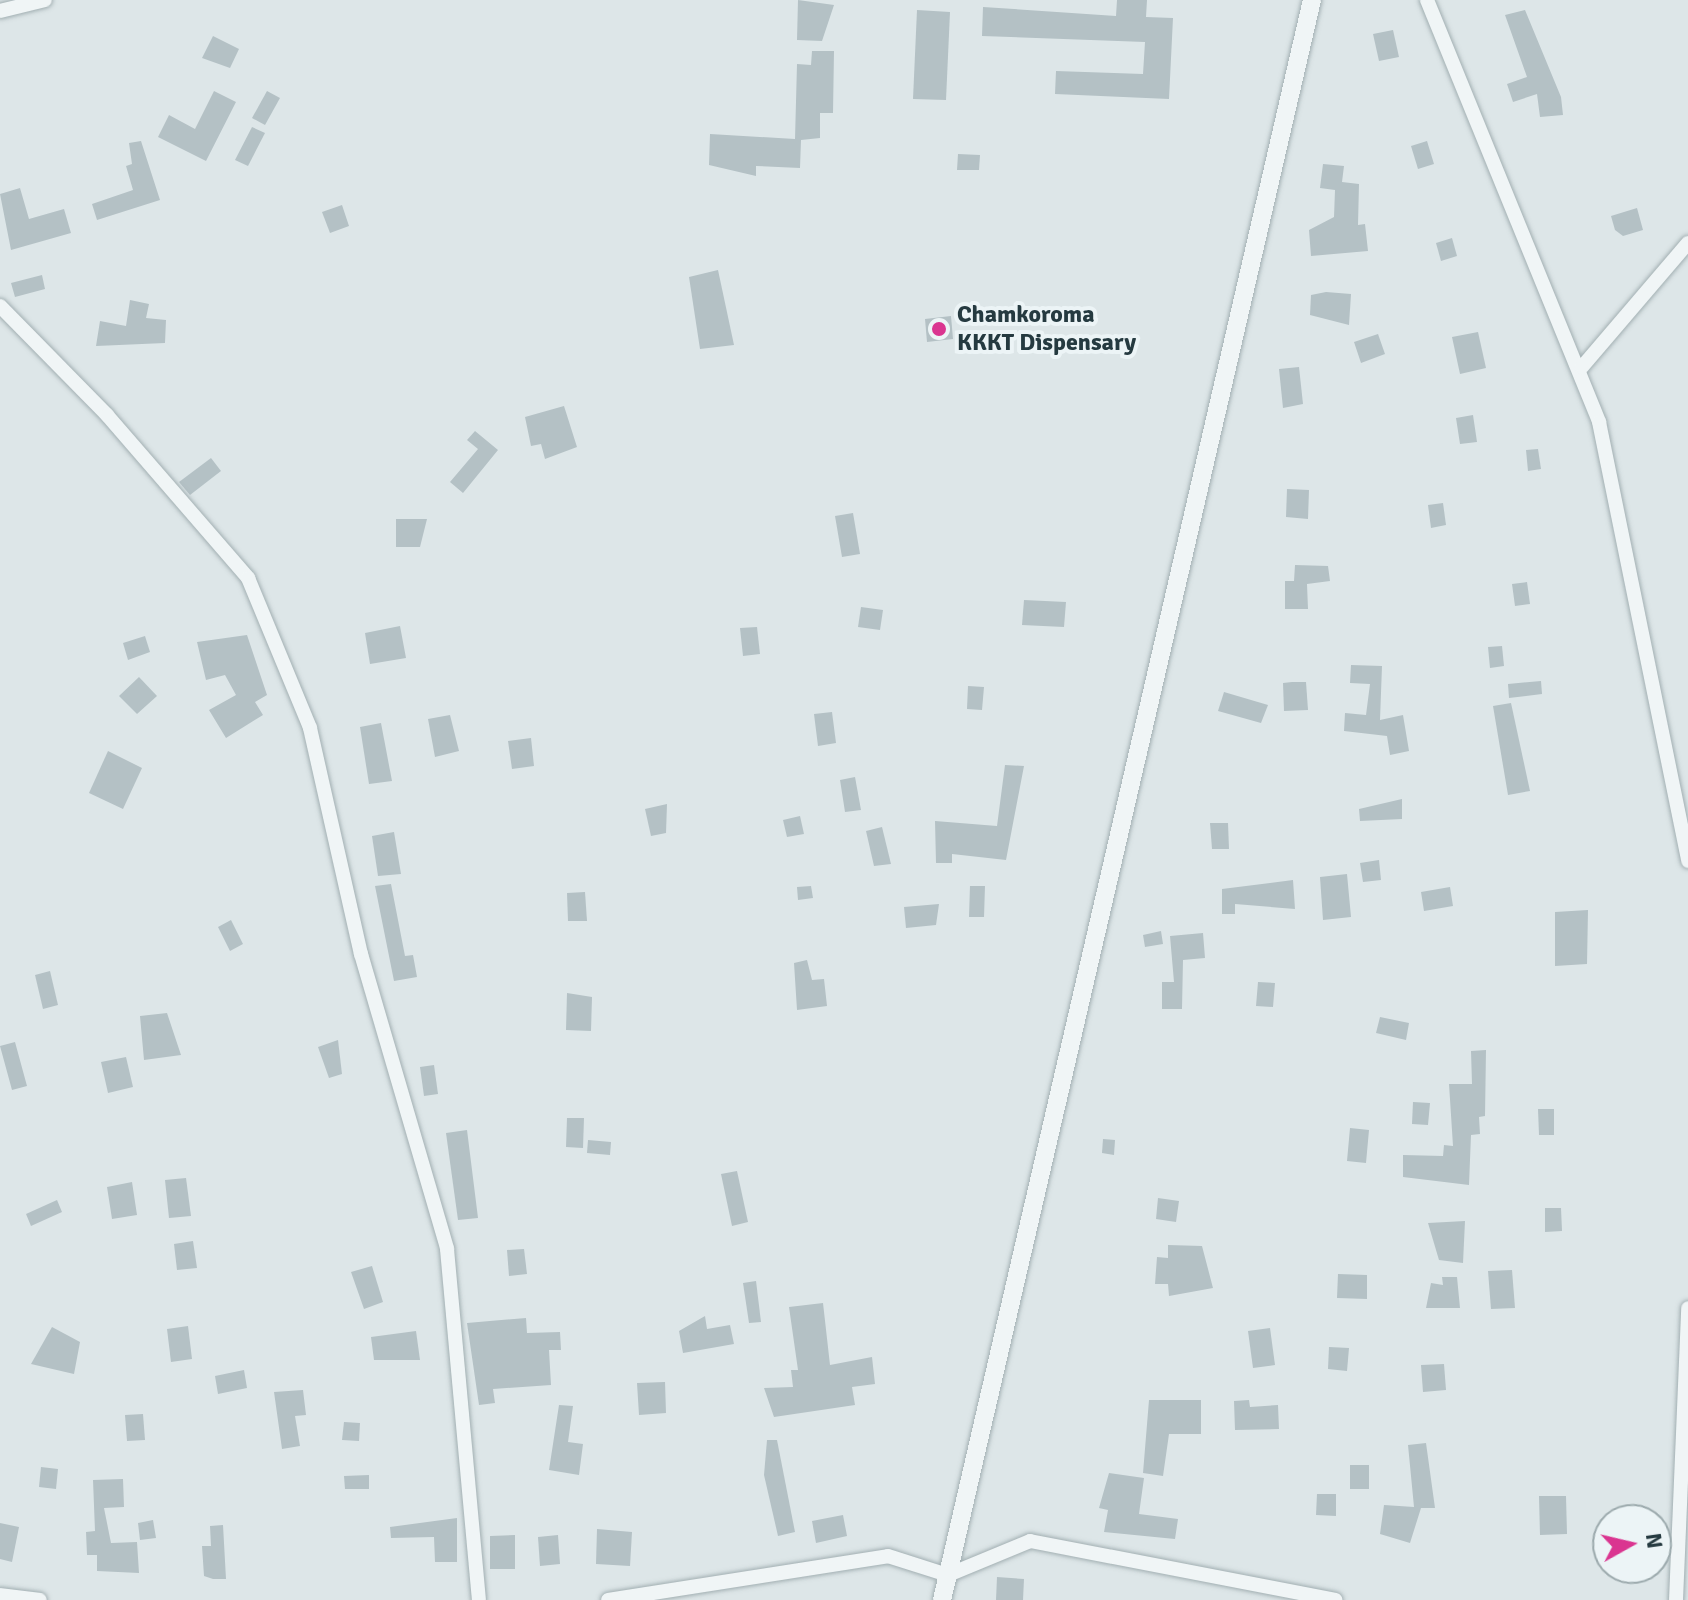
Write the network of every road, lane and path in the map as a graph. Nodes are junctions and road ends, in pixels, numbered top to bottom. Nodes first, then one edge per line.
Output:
1 (45, 0) edge
2 (1312, 0) edge
3 (1427, 0) edge
4 (0, 11) edge
5 (1688, 243) edge
6 (0, 306) edge
7 (1582, 367) junction
8 (1688, 861) edge
9 (1688, 1308) edge
10 (1688, 1338) edge
11 (948, 1575) junction
12 (0, 1595) edge
13 (40, 1600) edge
14 (479, 1600) edge
15 (608, 1600) edge
16 (942, 1600) edge
17 (1335, 1600) edge
18 (1676, 1600) edge

1 - 4 street
2 - 11 street
3 - 7 street
5 - 7 street
6 - 14 street
7 - 8 street
9 - 10 street
10 - 18 street
11 - 15 street
11 - 16 street
11 - 17 street
12 - 13 street

